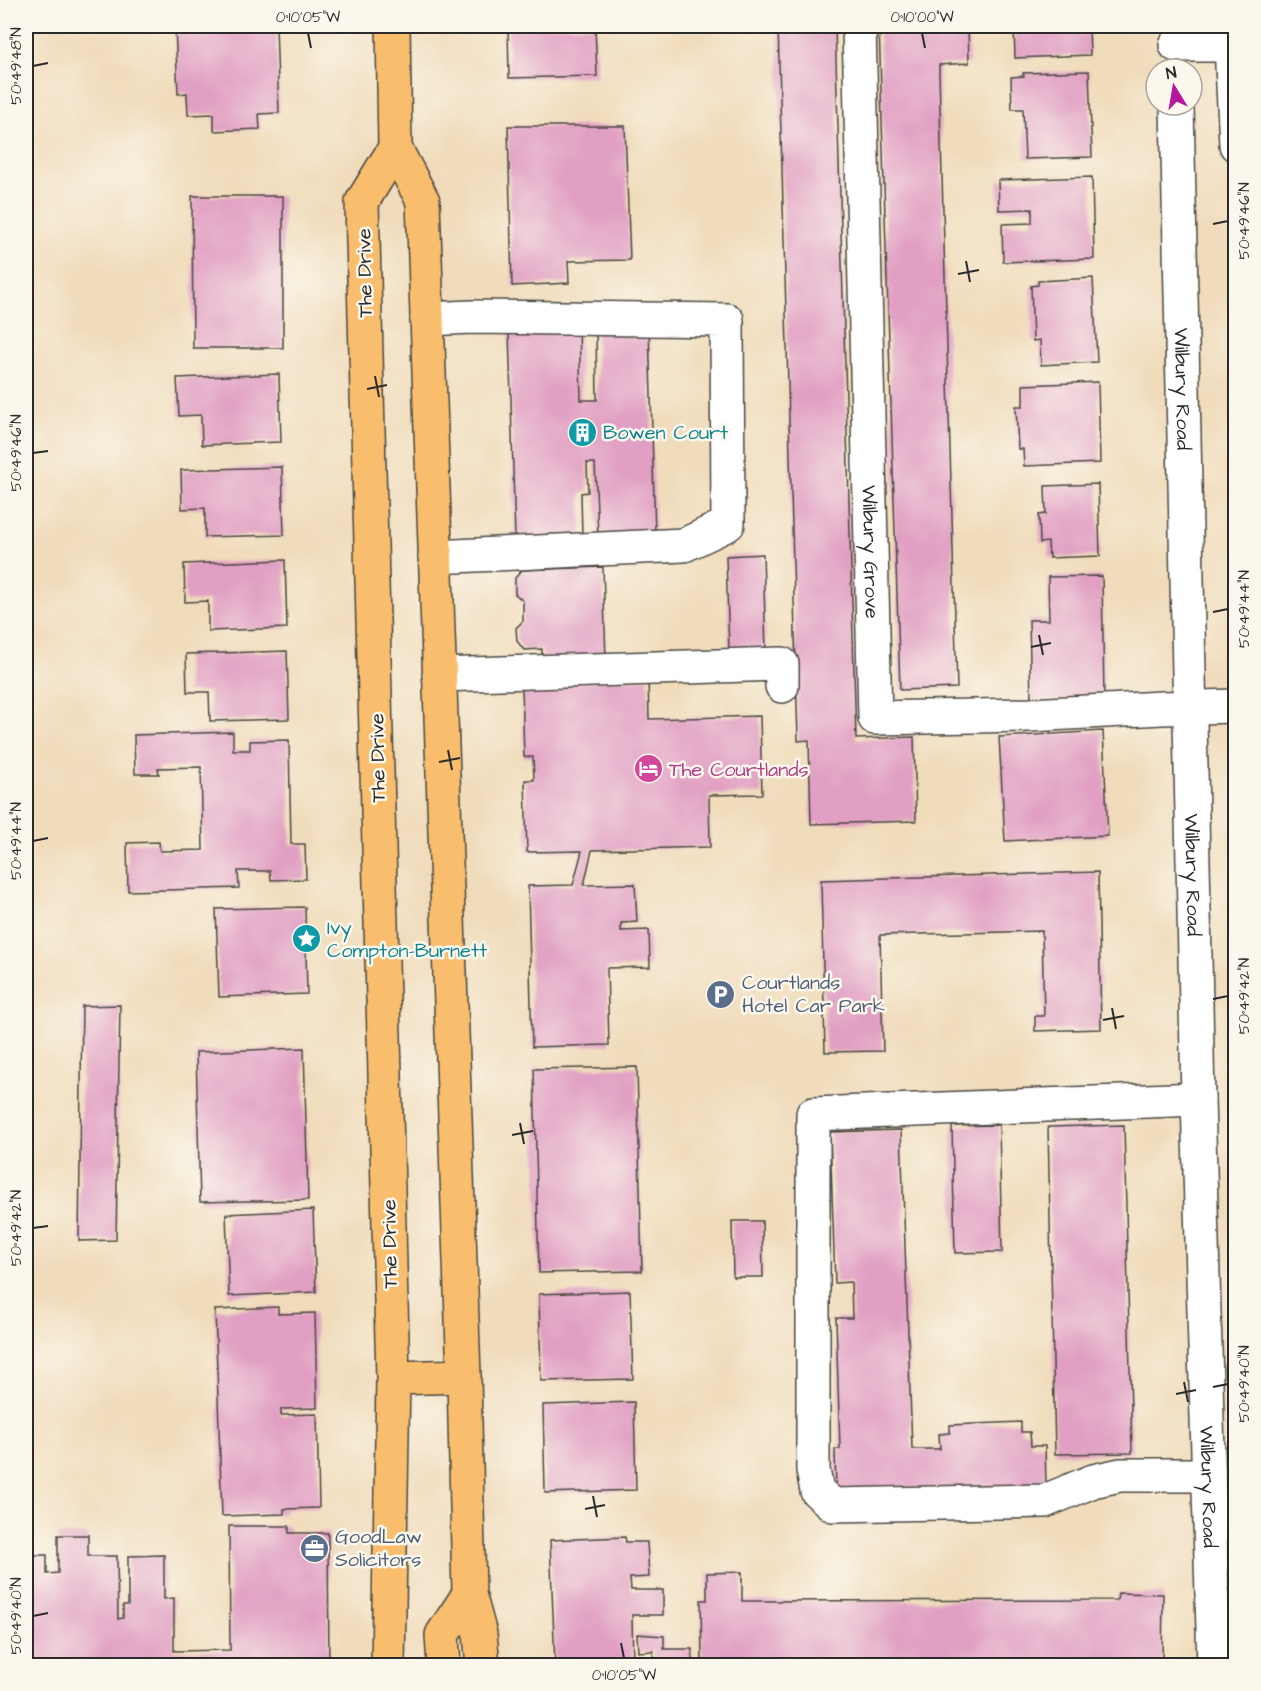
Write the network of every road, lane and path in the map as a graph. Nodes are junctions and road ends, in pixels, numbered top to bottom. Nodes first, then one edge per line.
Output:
1 (393, 26) edge
2 (859, 26) edge
3 (1231, 35) edge
4 (1176, 47) edge
5 (1177, 117) edge
6 (1236, 146) edge
7 (395, 148) junction
8 (427, 319) junction
9 (435, 557) junction
10 (439, 675) junction
11 (782, 686) dead end
12 (1236, 706) edge
13 (1189, 707) junction
14 (1198, 1099) junction
15 (464, 1376) junction
16 (393, 1378) junction
17 (1208, 1475) junction
18 (469, 1594) junction
19 (1221, 1650) edge
20 (388, 1665) edge
21 (444, 1665) edge
22 (483, 1665) edge

1 - 7 main road
2 - 13 street, Wilbury Grove
3 - 4 street
3 - 6 street
5 - 13 street, Wilbury Road
7 - 8 main road
7 - 16 main road, The Drive
8 - 9 main road
8 - 9 street
9 - 10 main road
10 - 11 street
10 - 15 main road
12 - 13 street, Wilbury Grove
13 - 14 street, Wilbury Road
14 - 17 street, Wilbury Road
14 - 17 street
15 - 16 main road
15 - 18 main road
16 - 20 main road, The Drive
17 - 19 street, Wilbury Road
18 - 21 main road
18 - 22 main road

